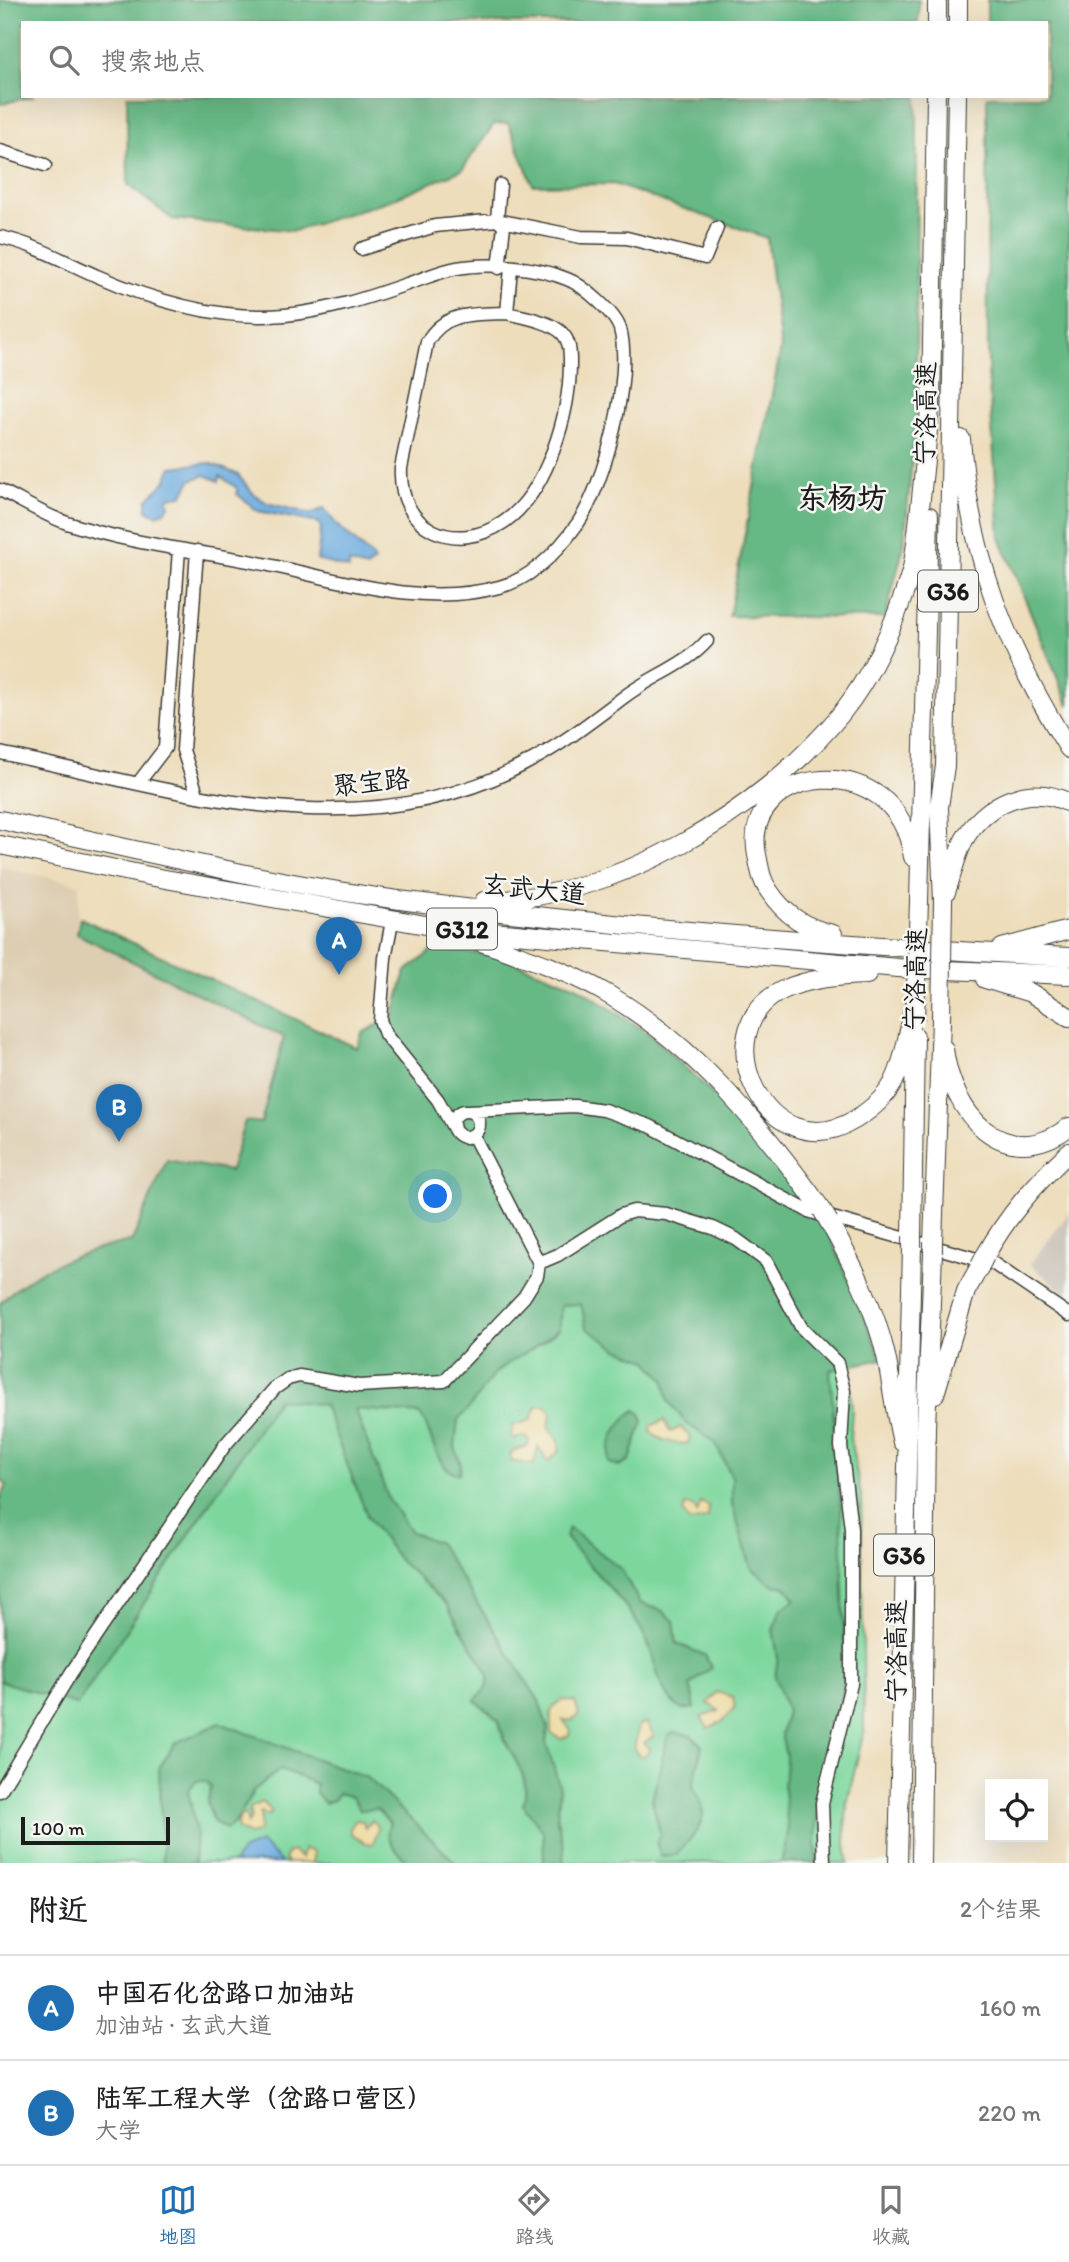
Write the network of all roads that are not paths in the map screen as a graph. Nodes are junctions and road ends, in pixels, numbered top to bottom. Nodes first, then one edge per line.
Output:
1 (937, 0) edge
2 (958, 0) edge
3 (937, 21) edge
4 (958, 21) edge
5 (936, 98) edge
6 (957, 98) edge
7 (0, 151) edge
8 (45, 165) dead end
9 (500, 185) dead end
10 (497, 220) junction
11 (717, 228) dead end
12 (0, 237) edge
13 (361, 249) dead end
14 (505, 268) junction
15 (954, 279) junction
16 (507, 313) junction
17 (931, 398) junction
18 (0, 490) edge
19 (179, 549) junction
20 (197, 551) junction
21 (707, 641) dead end
22 (1069, 749) edge
23 (0, 753) edge
24 (139, 782) junction
25 (197, 794) junction
26 (1069, 803) edge
27 (0, 820) edge
28 (0, 845) edge
29 (919, 901) junction
30 (414, 902) junction
31 (943, 902) junction
32 (392, 921) junction
33 (437, 927) junction
34 (1069, 930) edge
35 (895, 948) junction
36 (984, 953) junction
37 (1069, 957) edge
38 (938, 969) junction
39 (1069, 975) edge
40 (1069, 1017) edge
41 (913, 1018) junction
42 (941, 1020) junction
43 (438, 1100) junction
44 (493, 1109) junction
45 (466, 1111) junction
46 (1069, 1127) edge
47 (454, 1129) junction
48 (475, 1131) junction
49 (1069, 1152) edge
50 (539, 1263) junction
51 (1069, 1315) edge
52 (926, 1428) junction
53 (905, 1458) junction
54 (0, 1791) edge
55 (824, 1863) edge
56 (898, 1863) edge
57 (921, 1863) edge

1 - 3 highway
2 - 4 highway
5 - 17 highway, 宁洛高速 / G36
6 - 15 highway, 宁洛高速 / G36
7 - 8 street
9 - 10 street
10 - 11 street
10 - 13 street
10 - 14 street
12 - 14 street
14 - 16 street
14 - 20 street
15 - 22 highway
15 - 31 highway, 宁洛高速 / G36
16 - 16 street
17 - 29 highway, 宁洛高速 / G36
17 - 30 highway
18 - 19 street
19 - 20 street
19 - 24 street
20 - 25 street
21 - 25 street, 聚宝路
23 - 24 street, 聚宝路
24 - 25 street, 聚宝路
26 - 31 highway
27 - 30 highway, 玄武大道 / G312
28 - 32 highway, 玄武大道 / G312
29 - 35 highway
29 - 41 highway, 宁洛高速 / G36, bridge
30 - 35 highway, 玄武大道 / G312
31 - 42 highway, 宁洛高速 / G36, bridge
32 - 33 highway, 玄武大道 / G312
32 - 43 street
33 - 38 highway, 玄武大道 / G312
33 - 53 highway
34 - 36 highway
35 - 36 highway, 玄武大道 / G312
36 - 37 highway, 玄武大道 / G312
38 - 39 highway, 玄武大道 / G312
38 - 40 highway
38 - 41 highway
41 - 53 highway, 宁洛高速 / G36
42 - 46 highway
42 - 52 highway, 宁洛高速 / G36
43 - 45 street
43 - 47 street
44 - 45 street
44 - 48 street
44 - 51 street
45 - 47 street
45 - 48 street
47 - 48 street
48 - 50 street
49 - 52 highway
50 - 54 street
50 - 55 street
52 - 57 highway, 宁洛高速 / G36
53 - 56 highway, 宁洛高速 / G36

